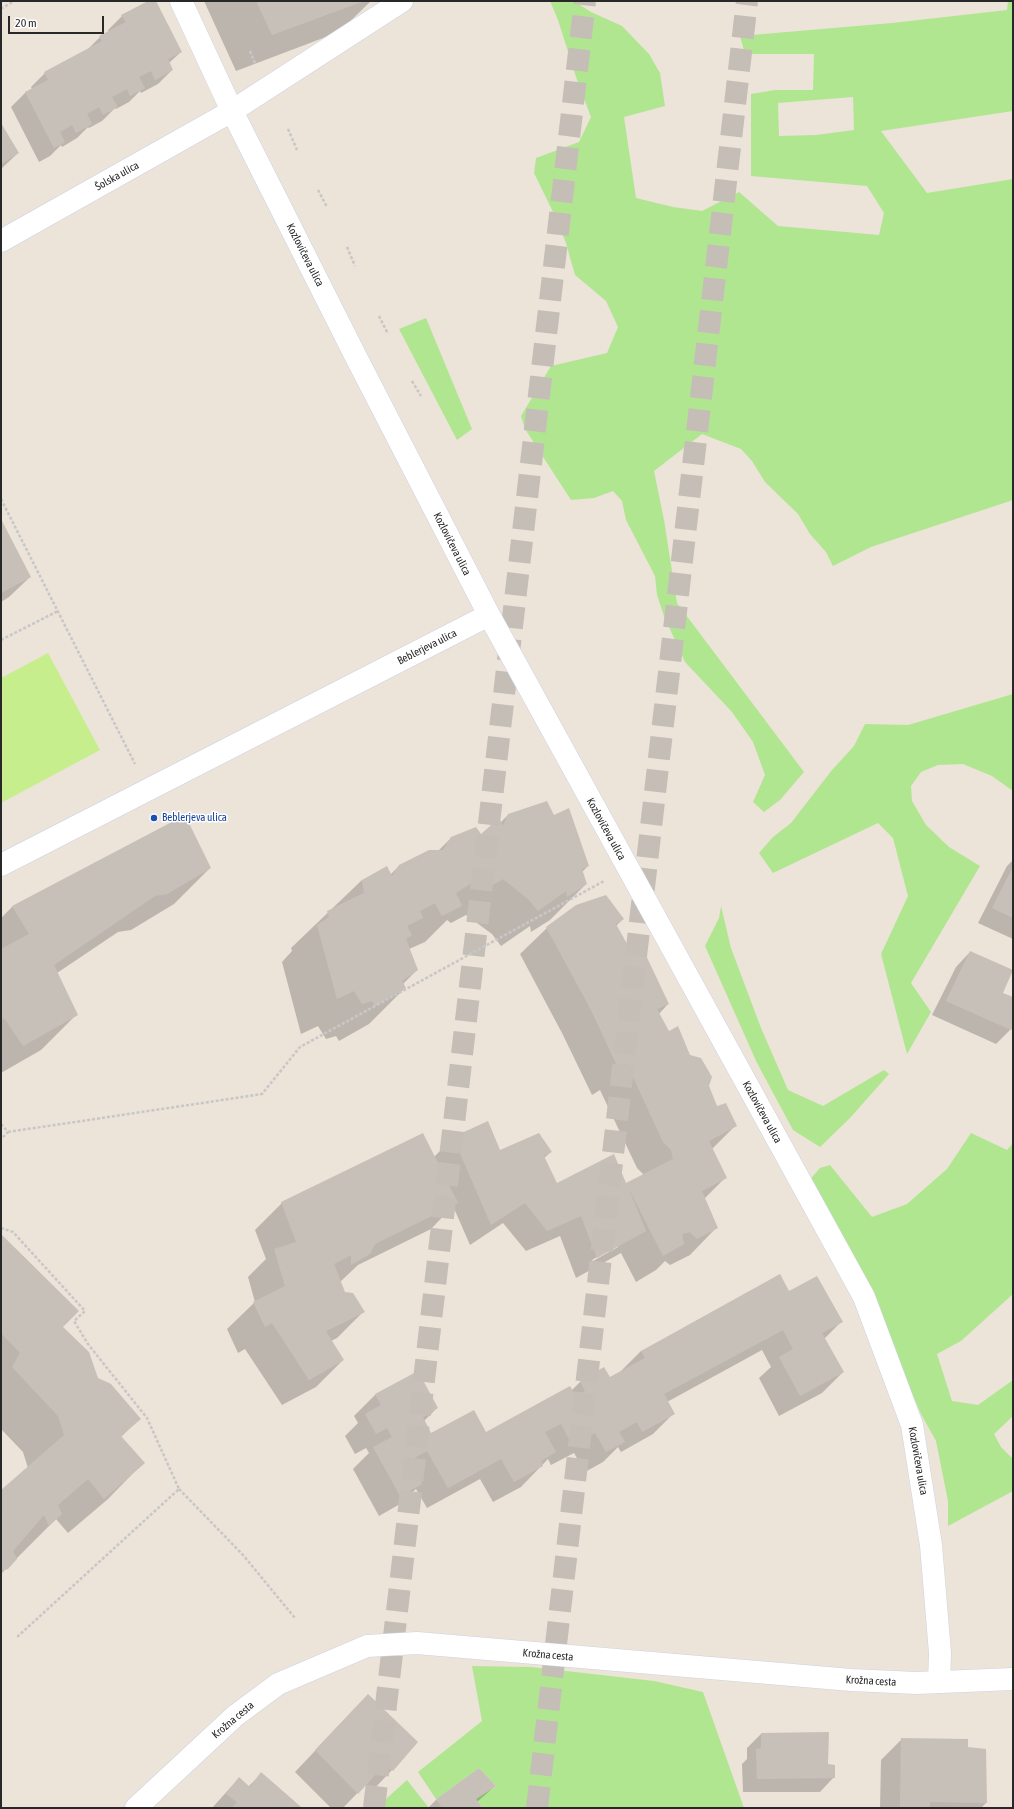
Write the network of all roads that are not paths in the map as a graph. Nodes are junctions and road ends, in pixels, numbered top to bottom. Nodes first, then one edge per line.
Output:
1 (181, 1) edge
2 (402, 1) edge
3 (232, 111) junction
4 (1, 241) edge
5 (489, 615) junction
6 (1, 865) edge
7 (1013, 1679) edge
8 (940, 1682) junction
9 (136, 1808) edge

1 - 3 street, Kozlovičeva ulica
2 - 3 street, Šolska ulica
3 - 4 street, Šolska ulica
3 - 5 street, Kozlovičeva ulica
5 - 6 street, Beblerjeva ulica
5 - 8 street, Kozlovičeva ulica
7 - 8 street, Krožna cesta
8 - 9 street, Krožna cesta

